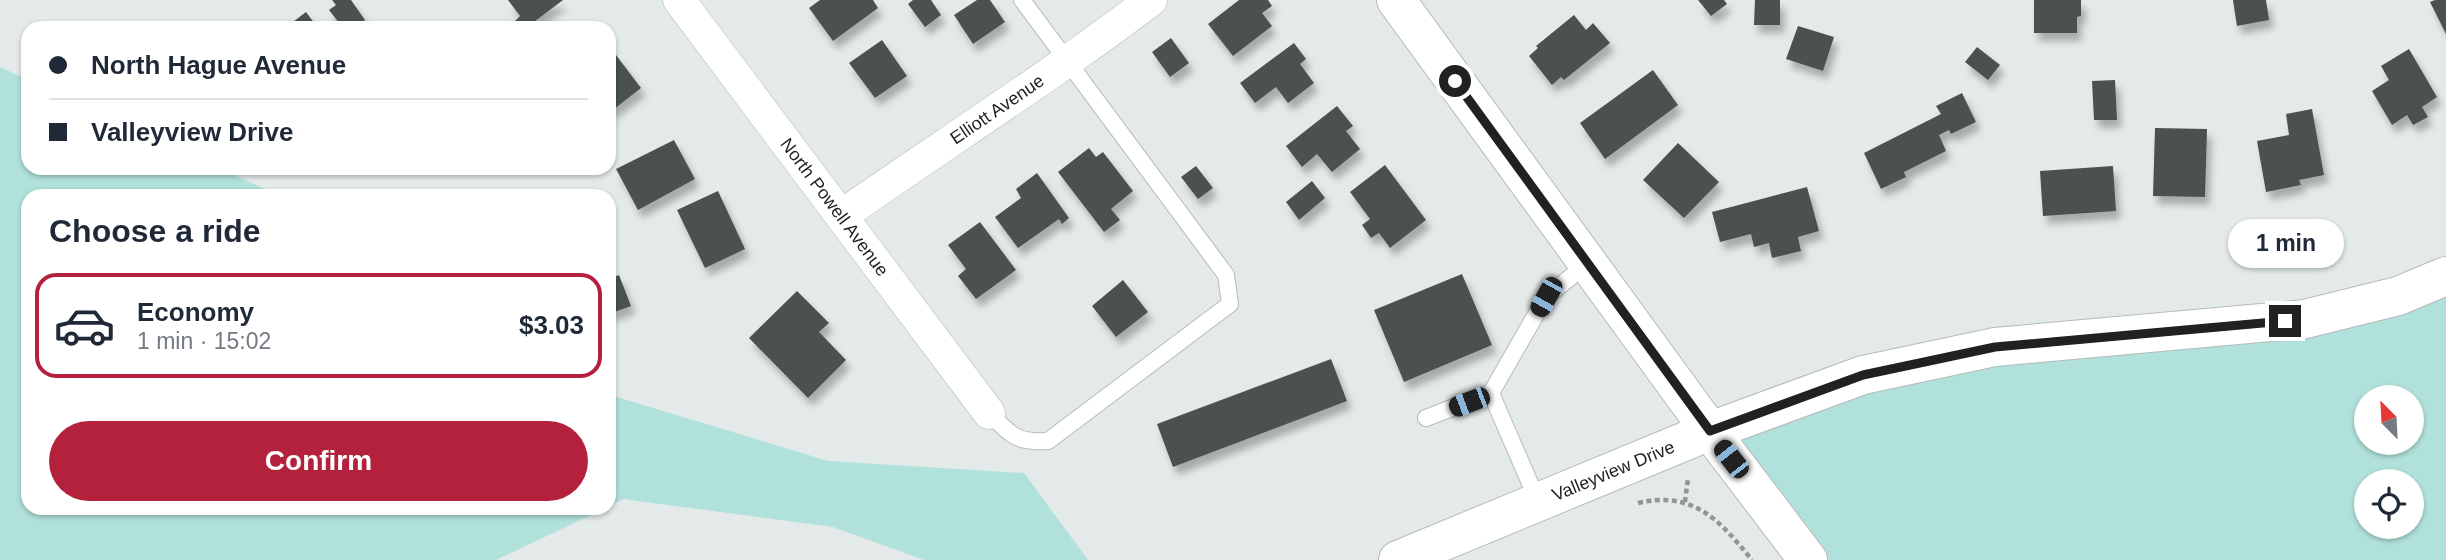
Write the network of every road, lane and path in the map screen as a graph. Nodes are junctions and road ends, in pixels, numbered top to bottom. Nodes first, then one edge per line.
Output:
1 (679, 0) edge
2 (1021, 0) edge
3 (1151, 0) edge
4 (1396, 0) edge
5 (1067, 61) junction
6 (841, 216) junction
7 (1588, 263) junction
8 (2446, 276) edge
9 (1490, 393) junction
10 (989, 414) joint
11 (1426, 418) dead end
12 (1710, 431) junction
13 (1688, 477) dead end
14 (1538, 502) junction
15 (1685, 502) junction
16 (1629, 505) dead end
17 (1398, 560) edge
18 (1752, 560) edge
19 (1808, 560) edge

1 - 6 street, North Powell Avenue
2 - 5 lane
3 - 5 street, Elliott Avenue
4 - 7 street
5 - 6 street, Elliott Avenue
5 - 10 lane
6 - 10 street, North Powell Avenue
7 - 9 lane
7 - 12 street
8 - 12 street, Valleyview Drive
9 - 11 lane
9 - 14 lane
12 - 14 street, Valleyview Drive
12 - 19 street
13 - 15 path
14 - 17 street, Valleyview Drive
15 - 16 path
15 - 18 path

